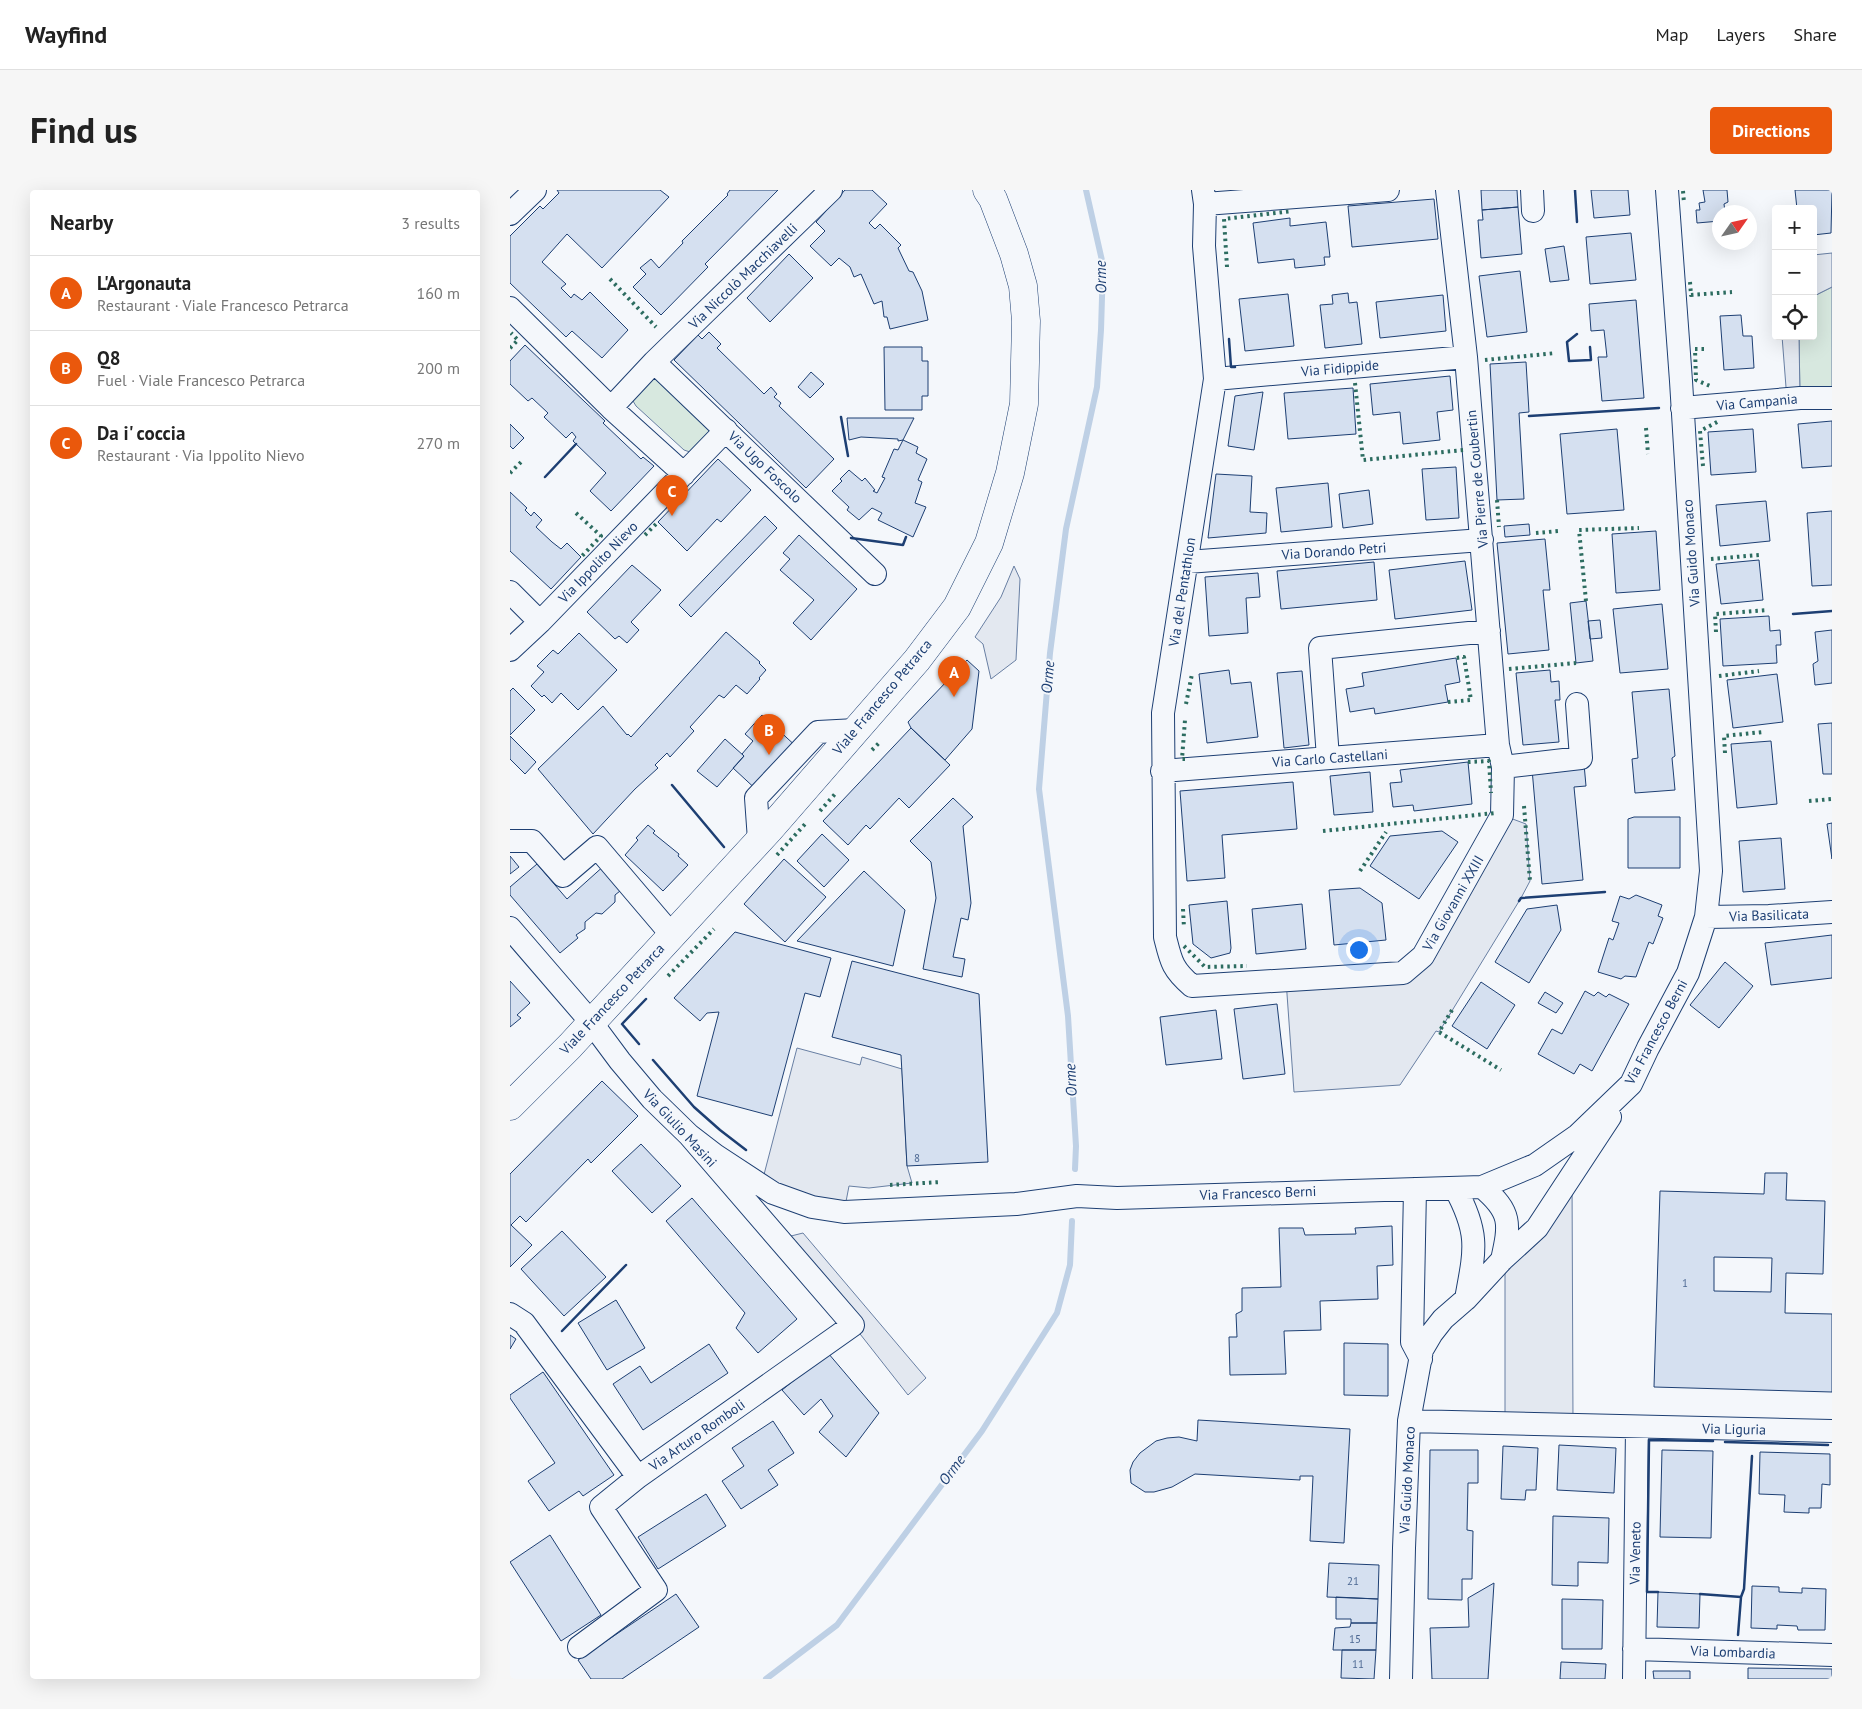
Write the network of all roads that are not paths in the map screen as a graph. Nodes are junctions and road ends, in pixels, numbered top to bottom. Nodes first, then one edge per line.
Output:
1 (535, 190) edge
2 (831, 190) edge
3 (987, 190) edge
4 (1388, 190) edge
5 (1447, 190) edge
6 (1667, 190) edge
7 (1204, 197) edge
8 (510, 214) edge
9 (511, 311) edge
10 (1466, 356) junction
11 (654, 362) junction
12 (1215, 379) junction
13 (1832, 398) edge
14 (611, 408) junction
15 (1682, 408) junction
16 (726, 430) junction
17 (684, 474) junction
18 (1482, 540) junction
19 (1186, 562) junction
20 (875, 574) dead end
21 (510, 592) edge
22 (540, 622) junction
23 (1489, 632) junction
24 (510, 650) edge
25 (1577, 704) dead end
26 (1498, 746) junction
27 (1328, 758) junction
28 (1504, 768) junction
29 (1162, 771) junction
30 (510, 841) edge
31 (1832, 912) edge
32 (1706, 917) junction
33 (510, 928) edge
34 (671, 934) junction
35 (1192, 986) joint
36 (591, 1022) junction
37 (1631, 1084) junction
38 (510, 1106) edge
39 (689, 1135) junction
40 (1482, 1187) junction
41 (1455, 1188) junction
42 (1416, 1189) junction
43 (1502, 1260) junction
44 (1466, 1299) junction
45 (510, 1314) edge
46 (853, 1325) joint
47 (1421, 1359) junction
48 (1409, 1422) junction
49 (1637, 1428) junction
50 (1832, 1431) edge
51 (638, 1477) junction
52 (579, 1647) dead end
53 (1634, 1648) junction
54 (1832, 1655) edge
55 (1401, 1679) edge
56 (1634, 1679) edge

1 - 8 street
2 - 11 street, Via Niccolò Macchiavelli
3 - 34 main road, Viale Francesco Petrarca
4 - 7 street
5 - 10 street, Via Pierre de Coubertin
6 - 15 street, Via Guido Monaco
7 - 12 street, Via del Pentathlon
9 - 14 street
10 - 12 street, Via Fidippide
10 - 18 street, Via Pierre de Coubertin
11 - 14 street, Via Niccolò Macchiavelli
11 - 16 street, Via Ugo Foscolo
12 - 19 street, Via del Pentathlon
13 - 15 street, Via Campania
14 - 17 street
15 - 32 street, Via Guido Monaco
16 - 17 street, Via Ippolito Nievo
16 - 20 street, Via Ugo Foscolo
17 - 22 street, Via Ippolito Nievo
18 - 19 street, Via Dorando Petri
18 - 23 street, Via Pierre de Coubertin
19 - 29 street, Via del Pentathlon
21 - 22 street
22 - 24 street, Via Ippolito Nievo
23 - 26 street, Via Pierre de Coubertin
23 - 27 street
25 - 28 street
26 - 27 street, Via Carlo Castellani
26 - 28 street, Via Pierre de Coubertin
27 - 29 street, Via Carlo Castellani
28 - 35 street, Via Giovanni XXIII
29 - 35 street, Via del Pentathlon
30 - 34 street
31 - 32 street, Via Basilicata
32 - 37 street, Via Francesco Berni
33 - 36 street, Via Giulio Masini
34 - 36 main road, Viale Francesco Petrarca
36 - 38 main road, Viale Francesco Petrarca
36 - 39 street, Via Giulio Masini
37 - 40 street, Via Francesco Berni
37 - 43 street, Via Guido Monaco
39 - 42 street, Via Francesco Berni
39 - 46 street, Via Giulio Masini
40 - 41 street, Via Francesco Berni
40 - 43 street, Via Guido Monaco
41 - 42 street, Via Francesco Berni
41 - 44 street
42 - 47 street
43 - 44 street, Via Guido Monaco
44 - 47 street, Via Guido Monaco
45 - 51 street, Via Arturo Romboli
46 - 51 street, Via Arturo Romboli
47 - 48 street, Via Guido Monaco
48 - 49 street, Via Liguria
48 - 55 street, Via Guido Monaco
49 - 50 street, Via Liguria
49 - 53 street, Via Veneto
51 - 52 street
53 - 54 street, Via Lombardia
53 - 56 street, Via Veneto

